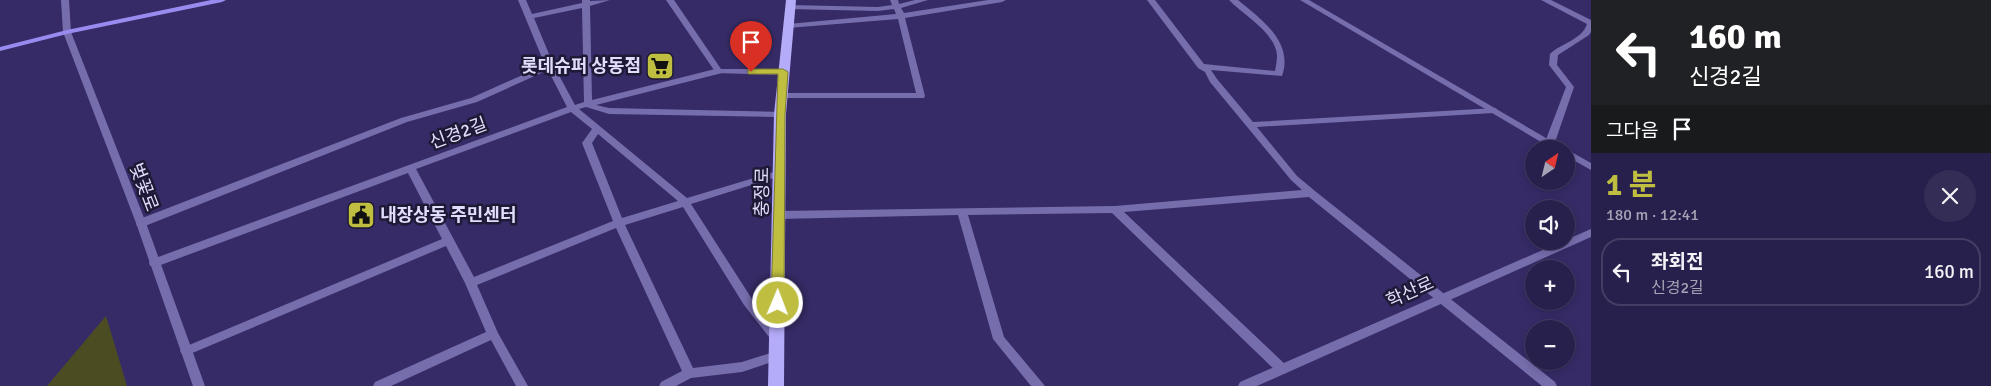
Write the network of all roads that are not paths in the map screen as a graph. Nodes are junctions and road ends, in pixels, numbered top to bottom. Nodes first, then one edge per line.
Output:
1 (65, 0) edge
2 (222, 0) edge
3 (522, 0) edge
4 (606, 0) edge
5 (670, 0) edge
6 (924, 0) edge
7 (1002, 0) edge
8 (1151, 0) edge
9 (1233, 0) edge
10 (1304, 0) edge
11 (1544, 0) edge
12 (586, 2) edge
13 (193, 3) edge
14 (790, 4) edge
15 (895, 4) edge
16 (901, 16) junction
17 (529, 17) junction
18 (788, 26) junction
19 (67, 32) junction
20 (0, 50) edge
21 (550, 66) junction
22 (1201, 66) junction
23 (719, 71) junction
24 (783, 72) junction
25 (781, 96) junction
26 (588, 105) junction
27 (572, 108) junction
28 (1493, 110) junction
29 (780, 114) junction
30 (1250, 125) junction
31 (597, 128) junction
32 (1546, 140) edge
33 (1551, 140) edge
34 (1575, 157) edge
35 (1591, 167) edge
36 (410, 168) junction
37 (780, 173) junction
38 (1310, 193) junction
39 (684, 202) junction
40 (1115, 209) junction
41 (962, 212) junction
42 (779, 215) junction
43 (141, 223) junction
44 (618, 223) junction
45 (1591, 232) edge
46 (448, 241) junction
47 (154, 263) junction
48 (471, 283) junction
49 (1442, 297) junction
50 (493, 334) junction
51 (777, 339) junction
52 (186, 351) junction
53 (777, 356) junction
54 (1282, 369) junction
55 (689, 373) junction
56 (199, 386) edge
57 (379, 386) edge
58 (522, 386) edge
59 (664, 386) edge
60 (776, 386) edge
61 (1039, 386) edge
62 (1244, 386) edge
63 (1551, 386) edge

1 - 19 street, 벚꽃로
2 - 13 main road
3 - 17 street
4 - 12 street
5 - 23 street
6 - 15 street
7 - 16 street
8 - 22 street
9 - 22 street
10 - 28 street
11 - 33 street
12 - 17 street
12 - 26 street
13 - 19 main road
14 - 15 street
14 - 18 main road, 충정로
15 - 16 street
16 - 18 street
16 - 25 street
17 - 21 street
18 - 24 main road, 충정로
19 - 20 main road
19 - 43 street, 벚꽃로
21 - 27 street
21 - 43 street
22 - 30 street
23 - 24 street, 신경2길
23 - 26 street, 신경2길
24 - 25 main road, 충정로
25 - 29 main road, 충정로
26 - 27 street, 신경2길
26 - 29 street
27 - 31 street
27 - 36 street, 신경2길
28 - 30 street
28 - 32 street
29 - 37 main road, 충정로
30 - 38 street
31 - 39 street
31 - 44 street
34 - 35 street
36 - 46 street
36 - 47 street, 신경2길
37 - 39 street
37 - 42 main road, 충정로
38 - 40 street
38 - 49 street
39 - 44 street
39 - 51 street
40 - 41 street
40 - 54 street
41 - 42 street
41 - 61 street
42 - 51 main road, 충정로
43 - 47 street, 벚꽃로
44 - 48 street
44 - 55 street
45 - 49 street, 학산로
46 - 48 street
46 - 52 street
47 - 52 street, 벚꽃로
48 - 50 street
49 - 54 street, 학산로
49 - 63 street
50 - 57 street
50 - 58 street
51 - 53 main road, 충정로
52 - 56 street, 벚꽃로
53 - 55 street
53 - 60 main road, 충정로
54 - 62 street, 학산로
55 - 59 street

